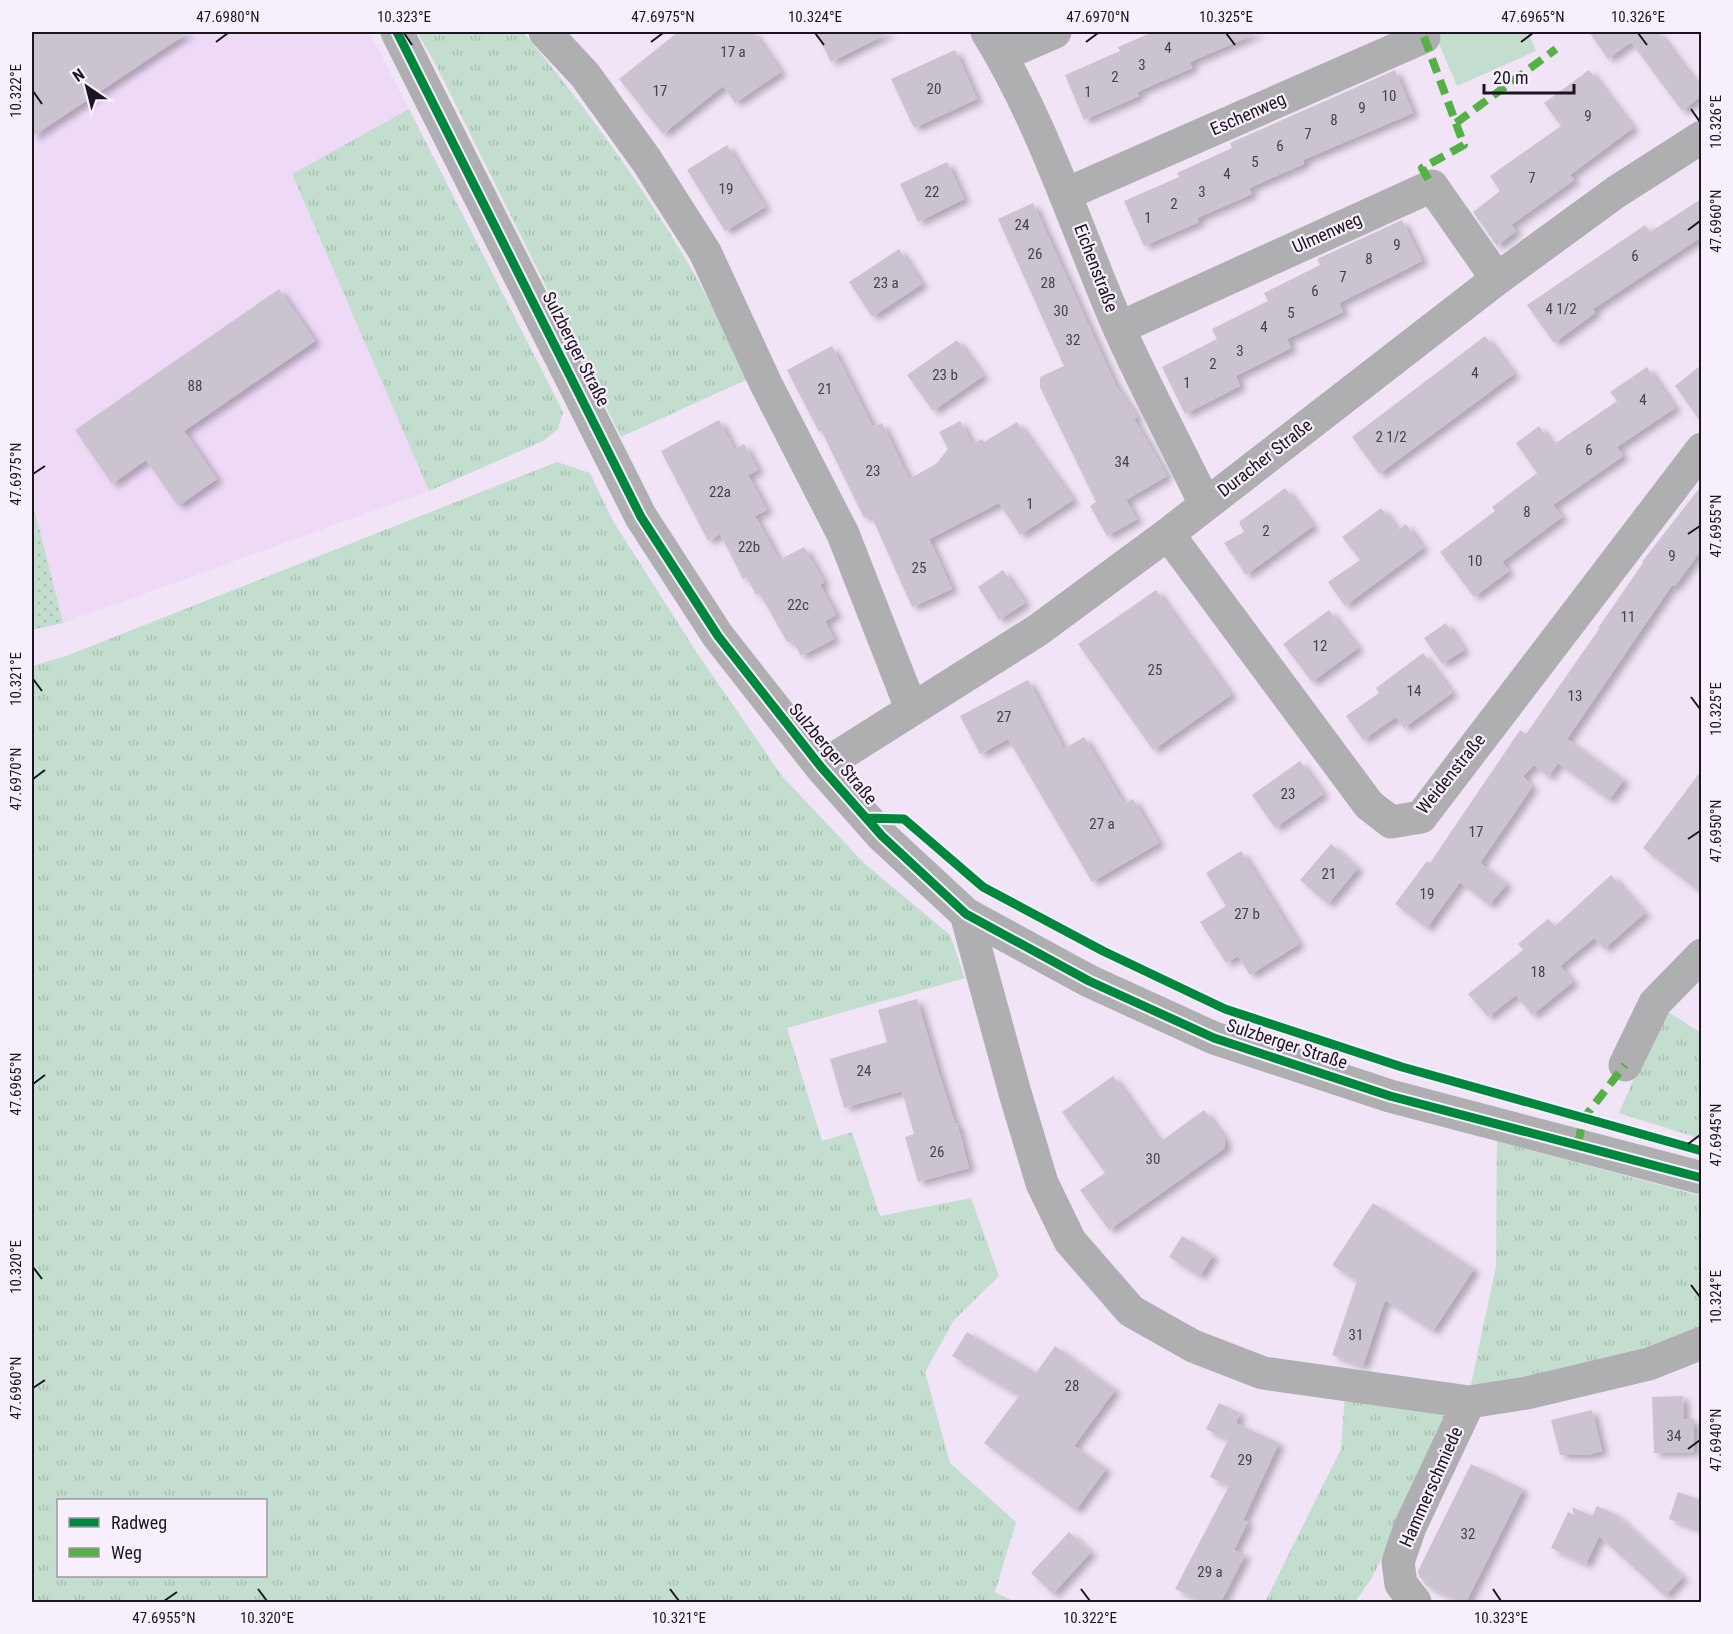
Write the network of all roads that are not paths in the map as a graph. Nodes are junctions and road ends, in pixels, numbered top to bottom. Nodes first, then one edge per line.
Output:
1 (397, 32) edge
2 (545, 32) edge
3 (1055, 32) edge
4 (1421, 32) edge
5 (994, 43) edge
6 (1701, 136) edge
7 (1066, 194) junction
8 (1497, 279) junction
9 (1119, 328) junction
10 (1701, 449) edge
11 (1205, 504) junction
12 (1168, 534) junction
13 (911, 708) junction
14 (821, 766) junction
15 (966, 914) junction
16 (1701, 955) edge
17 (1625, 1065) dead end
18 (1701, 1178) edge
19 (1701, 1343) edge
20 (1469, 1402) junction
21 (1416, 1602) edge

1 - 14 street, Sulzberger Straße
2 - 13 street
3 - 5 street
4 - 7 street, Eschenweg
5 - 7 street, Eichenstraße
6 - 8 street, Duracher Straße
7 - 9 street, Eichenstraße
8 - 9 street, Ulmenweg
8 - 11 street, Duracher Straße
9 - 11 street, Eichenstraße
10 - 12 street, Weidenstraße
11 - 12 street, Duracher Straße
12 - 13 street, Duracher Straße
13 - 14 street, Duracher Straße
14 - 15 street, Sulzberger Straße
15 - 18 street, Sulzberger Straße
15 - 20 street
16 - 17 street
19 - 20 street
20 - 21 street, Hammerschmiede

